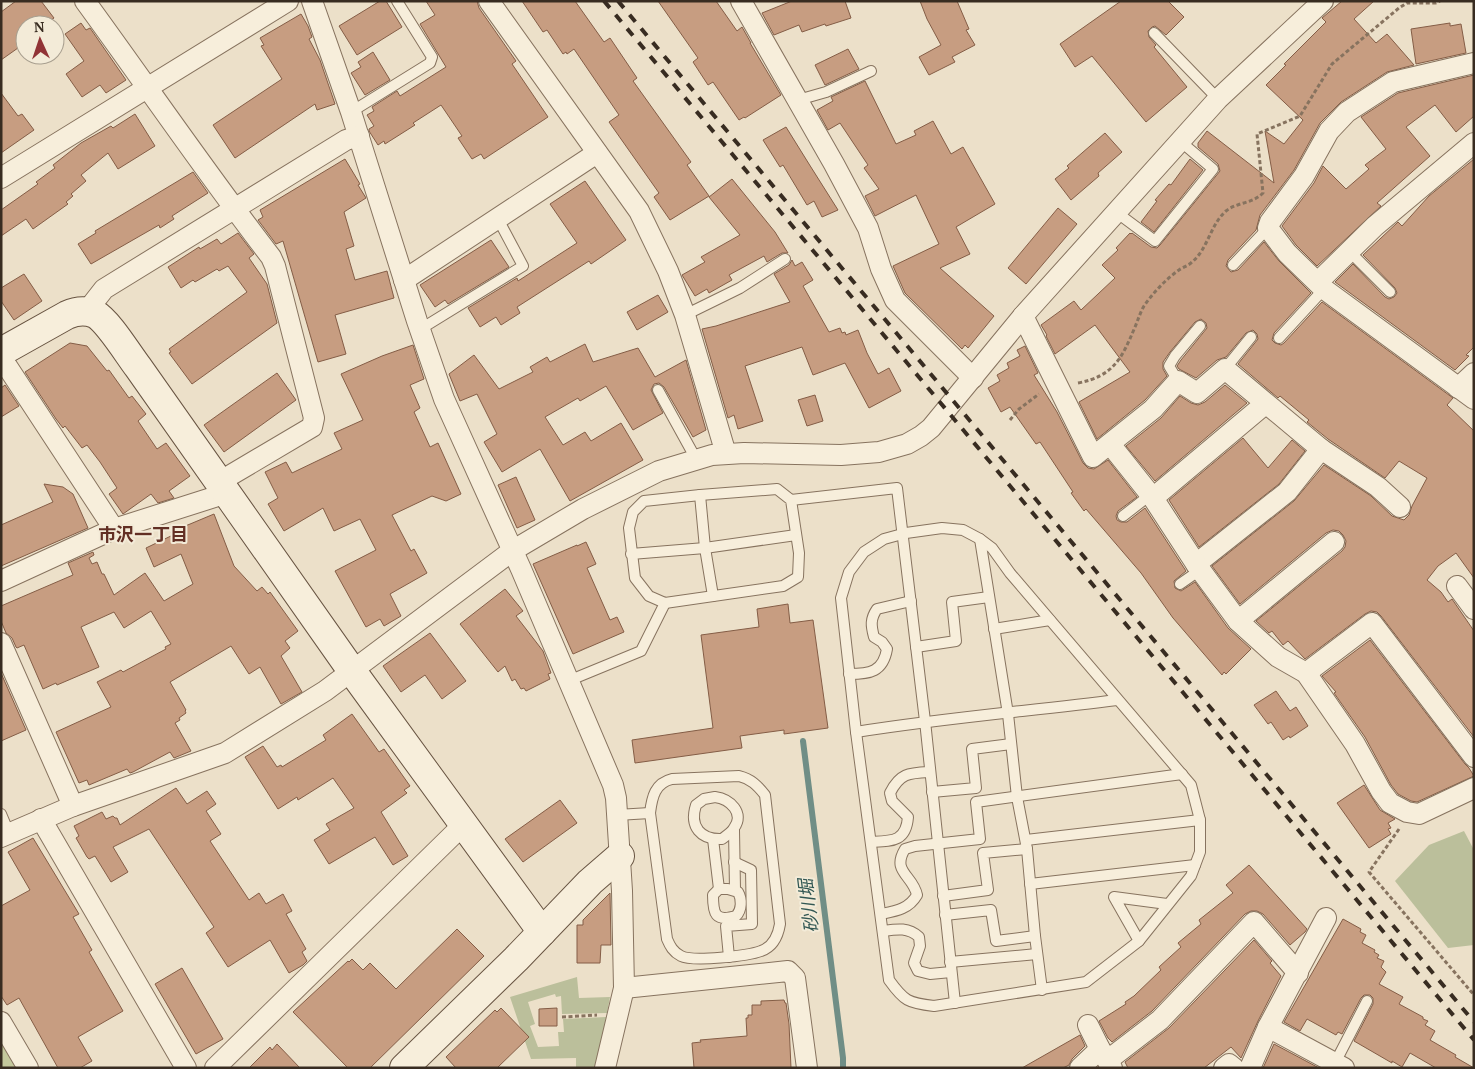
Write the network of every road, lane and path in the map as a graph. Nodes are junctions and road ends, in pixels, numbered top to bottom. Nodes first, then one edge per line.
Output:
1 (85, 1) edge
2 (288, 1) edge
3 (312, 1) edge
4 (397, 1) edge
5 (489, 1) edge
6 (741, 1) edge
7 (1323, 1) edge
8 (1440, 1) edge
9 (1154, 33) dead end
10 (1474, 63) edge
11 (871, 70) dead end
12 (149, 88) junction
13 (1218, 99) junction
14 (798, 100) junction
15 (351, 112) junction
16 (359, 136) junction
17 (1180, 141) junction
18 (1474, 143) edge
19 (597, 153) junction
20 (1, 178) edge
21 (233, 208) junction
22 (1116, 212) junction
23 (498, 219) junction
24 (1268, 228) junction
25 (1350, 252) junction
26 (785, 259) dead end
27 (1233, 265) dead end
28 (404, 280) junction
29 (1321, 286) junction
30 (1390, 292) dead end
31 (86, 312) junction
32 (685, 315) junction
33 (1023, 316) junction
34 (1200, 326) dead end
35 (420, 330) junction
36 (1251, 337) dead end
37 (1279, 338) dead end
38 (1, 352) edge
39 (1, 357) edge
40 (1225, 370) junction
41 (1474, 373) edge
42 (973, 378) junction
43 (1178, 381) junction
44 (1075, 384) dead end
45 (658, 390) dead end
46 (1044, 391) dead end
47 (1466, 393) edge
48 (1265, 404) junction
49 (1010, 420) dead end
50 (1110, 444) junction
51 (1321, 449) junction
52 (726, 454) junction
53 (696, 459) junction
54 (223, 487) junction
55 (700, 494) junction
56 (1151, 497) junction
57 (792, 500) junction
58 (1400, 507) dead end
59 (1123, 516) dead end
60 (114, 530) junction
61 (902, 534) junction
62 (796, 535) junction
63 (980, 539) junction
64 (1334, 542) dead end
65 (705, 548) junction
66 (512, 551) junction
67 (631, 554) junction
68 (1198, 567) junction
69 (1, 581) edge
70 (1180, 584) dead end
71 (1457, 586) dead end
72 (713, 596) junction
73 (989, 597) junction
74 (911, 601) junction
75 (665, 603) junction
76 (1474, 608) edge
77 (1050, 620) junction
78 (1238, 621) junction
79 (994, 629) junction
80 (1, 643) edge
81 (916, 647) junction
82 (352, 671) junction
83 (1306, 673) junction
84 (849, 674) junction
85 (568, 682) junction
86 (1117, 700) junction
87 (1008, 714) junction
88 (925, 721) junction
89 (856, 732) junction
90 (1011, 744) junction
91 (1474, 757) edge
92 (930, 772) junction
93 (1182, 774) junction
94 (1474, 788) edge
95 (932, 792) junction
96 (1017, 797) junction
97 (73, 806) junction
98 (1407, 812) junction
99 (1, 814) edge
100 (650, 814) junction
101 (617, 815) junction
102 (41, 819) junction
103 (1200, 820) junction
104 (464, 825) junction
105 (734, 830) junction
106 (5, 835) edge
107 (714, 839) junction
108 (871, 842) junction
109 (1026, 844) junction
110 (938, 845) junction
111 (620, 856) junction
112 (734, 862) junction
113 (1195, 865) junction
114 (1030, 884) junction
115 (719, 890) junction
116 (735, 890) junction
117 (943, 896) junction
118 (1168, 904) junction
119 (881, 914) junction
120 (946, 915) junction
121 (1326, 918) dead end
122 (883, 931) junction
123 (542, 932) junction
124 (1035, 936) junction
125 (1139, 941) junction
126 (1037, 954) junction
127 (728, 957) junction
128 (950, 962) junction
129 (951, 972) junction
130 (1298, 973) junction
131 (624, 988) junction
132 (1042, 990) junction
133 (1474, 995) edge
134 (1367, 1001) dead end
135 (955, 1002) junction
136 (618, 1015) junction
137 (562, 1017) dead end
138 (1, 1022) edge
139 (1088, 1025) dead end
140 (1268, 1027) junction
141 (1107, 1059) edge
142 (1340, 1065) edge
143 (28, 1068) edge
144 (186, 1068) edge
145 (215, 1068) edge
146 (404, 1068) edge
147 (605, 1068) edge
148 (807, 1068) edge
149 (1080, 1068) edge
150 (1224, 1068) edge
151 (1234, 1068) edge
152 (1250, 1068) edge

1 - 12 street
2 - 12 street
3 - 15 street
4 - 15 lane
5 - 19 street
6 - 14 street
7 - 13 street
8 - 44 path
9 - 13 lane
10 - 24 street
11 - 14 lane
12 - 20 street
12 - 21 street
13 - 17 street
14 - 42 street
15 - 16 street
16 - 21 street
16 - 28 street
17 - 22 street
17 - 22 lane
18 - 25 street
19 - 23 street
19 - 32 street
21 - 31 street
21 - 54 street
22 - 33 street
23 - 28 street
23 - 35 lane
24 - 27 lane
24 - 29 street
25 - 29 street
25 - 30 lane
26 - 32 lane
28 - 35 street
29 - 37 lane
29 - 47 street
31 - 38 street
31 - 54 street
32 - 52 street
33 - 42 street
33 - 50 street
34 - 43 lane
35 - 66 street
36 - 40 lane
39 - 60 street
40 - 43 street
40 - 48 street
41 - 47 street
42 - 52 street
43 - 50 street
45 - 53 lane
46 - 49 path
48 - 51 street
48 - 56 street
50 - 56 street
51 - 58 street
51 - 68 street
52 - 53 street
53 - 66 street
54 - 60 street
54 - 82 street
55 - 57 lane
55 - 65 lane
55 - 67 lane
56 - 59 lane
56 - 68 street
57 - 61 lane
57 - 62 lane
60 - 69 street
61 - 63 lane
61 - 74 lane
61 - 84 lane
62 - 65 lane
62 - 72 lane
63 - 73 lane
63 - 77 lane
64 - 78 street
65 - 67 lane
65 - 72 lane
66 - 82 street
66 - 85 street
67 - 75 lane
68 - 70 lane
68 - 78 street
71 - 76 street
72 - 75 lane
73 - 79 lane
73 - 81 lane
74 - 81 lane
74 - 84 lane
75 - 85 lane
77 - 79 lane
77 - 86 lane
78 - 83 street
79 - 87 lane
80 - 97 street
81 - 88 lane
82 - 97 street
82 - 104 street
83 - 91 street
83 - 98 street
84 - 89 lane
85 - 101 street
86 - 87 lane
86 - 93 lane
87 - 88 lane
87 - 90 lane
88 - 89 lane
88 - 92 lane
89 - 108 lane
90 - 95 lane
90 - 96 lane
92 - 95 lane
92 - 108 lane
93 - 96 lane
93 - 103 lane
94 - 98 street
95 - 110 lane
96 - 109 lane
96 - 110 lane
97 - 102 street
98 - 133 path
99 - 106 lane
100 - 101 lane
100 - 127 lane
100 - 127 lane
101 - 111 street
102 - 106 street
102 - 144 street
103 - 109 lane
103 - 113 lane
104 - 123 street
104 - 145 street
105 - 107 lane
105 - 107 lane
105 - 112 lane
107 - 115 lane
108 - 119 lane
109 - 114 lane
109 - 117 lane
110 - 117 lane
110 - 119 lane
111 - 123 street
111 - 131 street
112 - 116 lane
112 - 127 lane
113 - 114 lane
113 - 118 lane
114 - 124 lane
115 - 116 lane
115 - 116 lane
117 - 120 lane
118 - 125 lane
118 - 125 lane
119 - 122 lane
120 - 124 lane
120 - 128 lane
121 - 130 street
122 - 129 lane
122 - 135 lane
123 - 146 street
124 - 126 lane
125 - 132 lane
126 - 128 lane
126 - 132 lane
128 - 129 lane
129 - 135 lane
130 - 140 street
130 - 141 street
131 - 136 street
131 - 148 street
132 - 135 lane
134 - 142 lane
136 - 137 path
136 - 147 street
138 - 143 street
139 - 141 street
140 - 142 street
140 - 152 street
141 - 149 street
150 - 151 street

